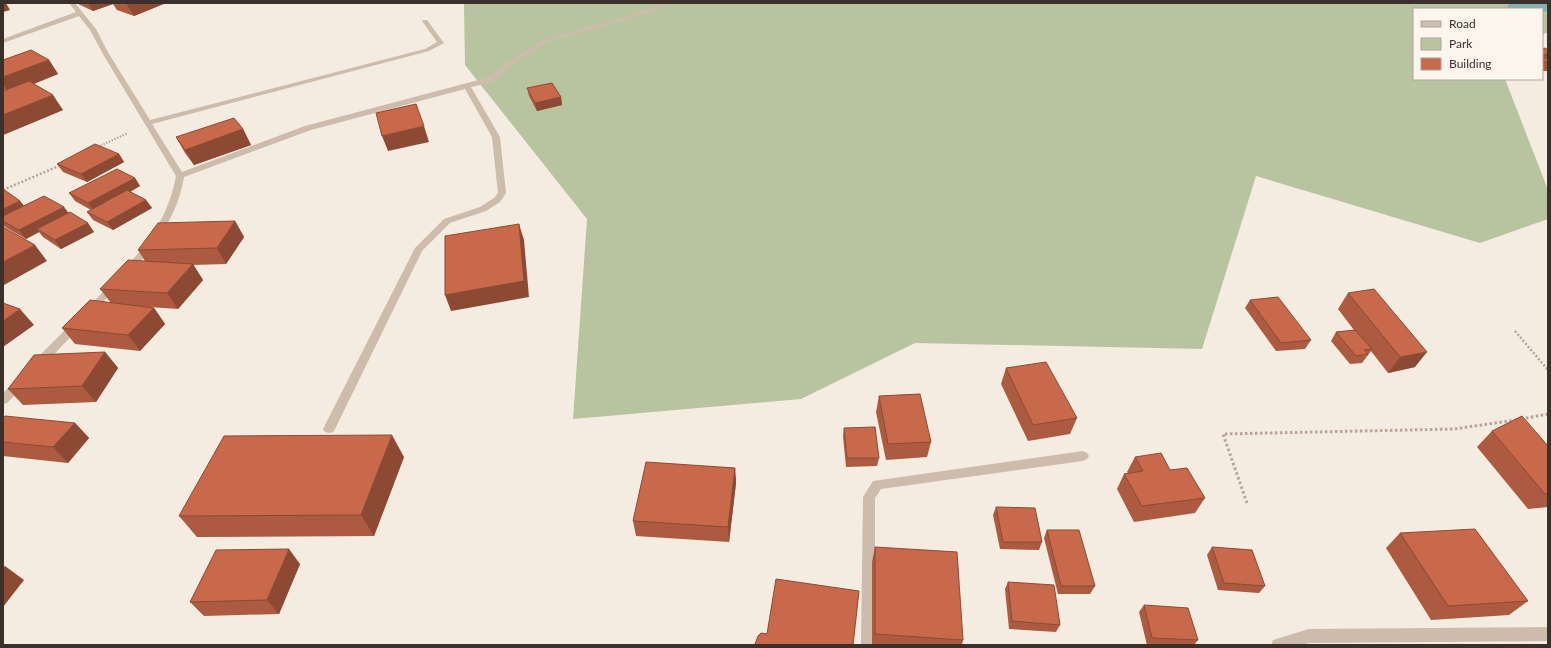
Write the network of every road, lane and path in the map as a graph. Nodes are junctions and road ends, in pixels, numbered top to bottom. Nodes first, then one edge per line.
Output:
1 (72, 3) edge
2 (672, 3) edge
3 (80, 13) junction
4 (425, 21) dead end
5 (3, 41) edge
6 (467, 86) junction
7 (148, 123) junction
8 (92, 150) edge
9 (65, 164) edge
10 (180, 176) junction
11 (3, 190) edge
12 (1515, 331) dead end
13 (1548, 370) edge
14 (3, 400) edge
15 (1548, 414) edge
16 (330, 429) dead end
17 (1083, 456) dead end
18 (1247, 503) dead end
19 (1548, 634) edge
20 (868, 645) edge
21 (1278, 645) edge

1 - 3 street
2 - 6 street
3 - 5 street
3 - 7 street
4 - 7 street
6 - 10 street
6 - 16 street
7 - 8 path
7 - 10 street
9 - 11 path
10 - 14 street
12 - 13 path
15 - 18 path
17 - 20 street
19 - 21 street

